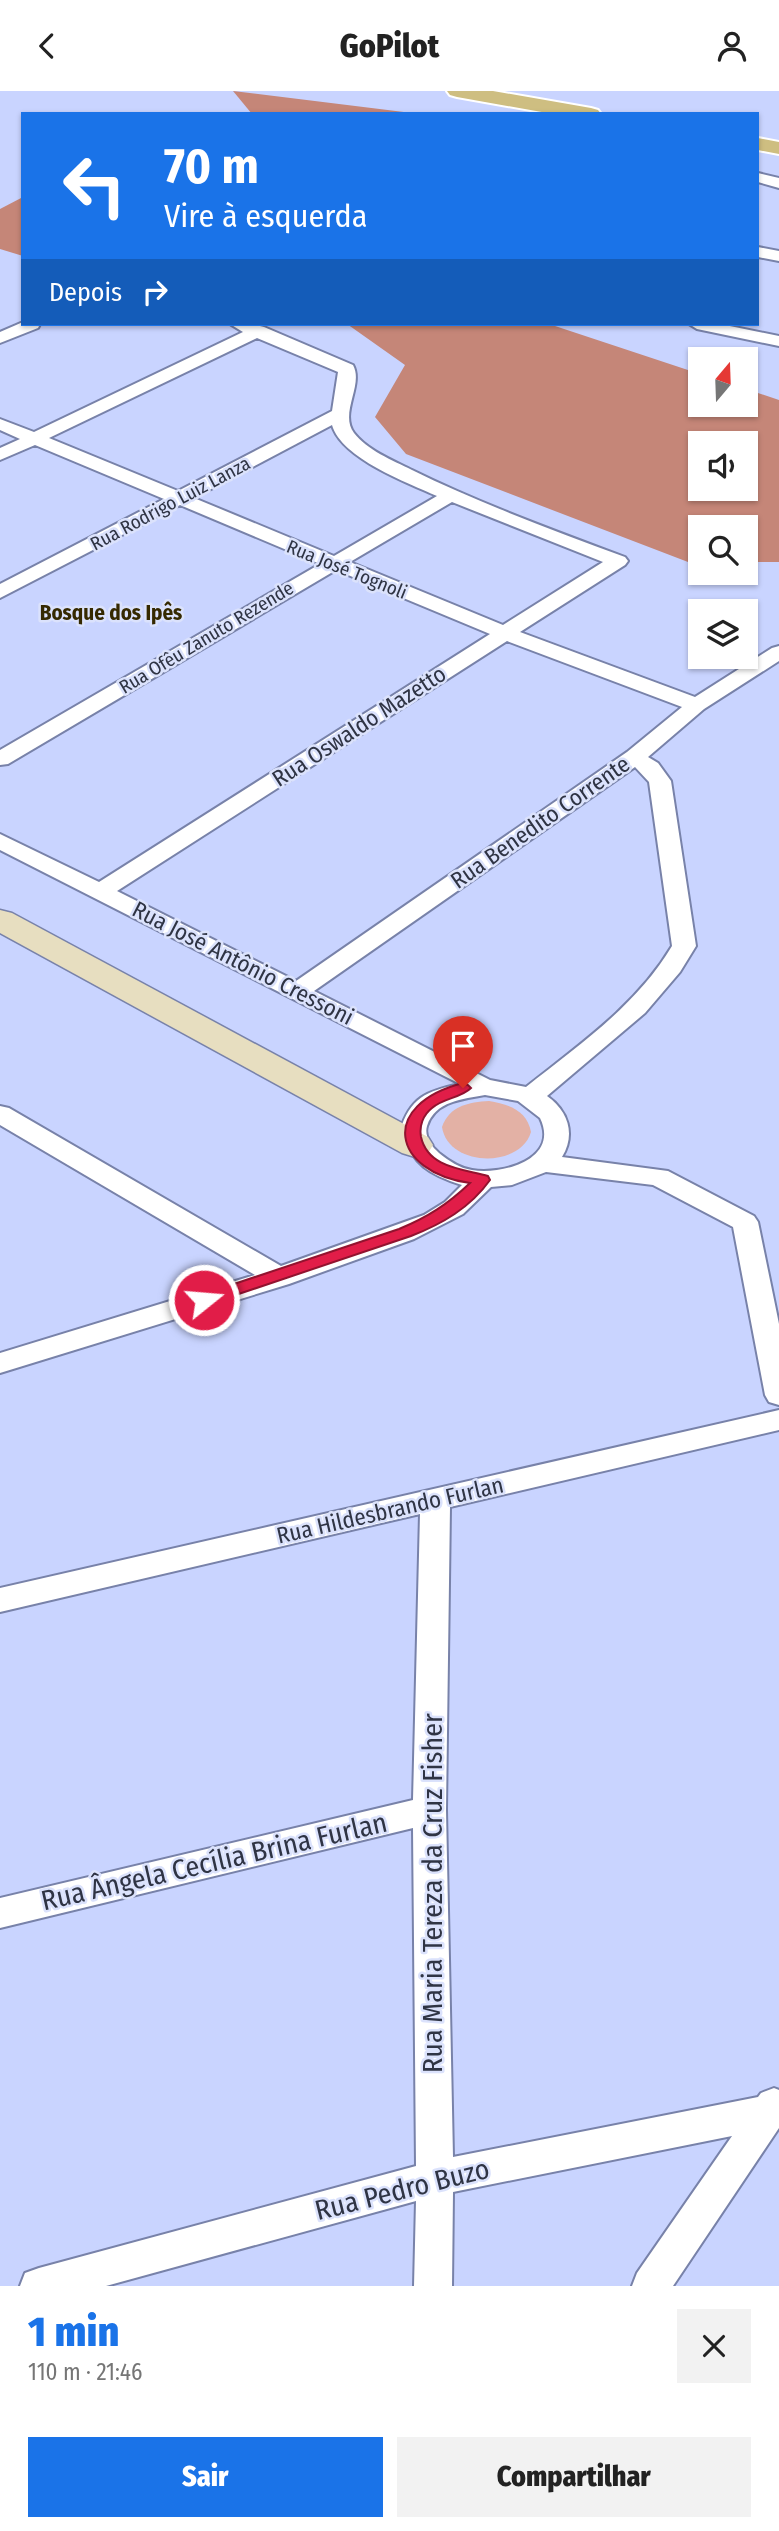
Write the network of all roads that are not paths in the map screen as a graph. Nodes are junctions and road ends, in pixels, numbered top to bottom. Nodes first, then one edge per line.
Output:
1 (457, 91) edge
2 (580, 112) edge
3 (759, 144) edge
4 (779, 148) edge
5 (759, 179) edge
6 (779, 183) edge
7 (759, 252) edge
8 (779, 256) edge
9 (27, 326) edge
10 (244, 326) edge
11 (707, 326) edge
12 (258, 331) junction
13 (0, 338) edge
14 (779, 341) edge
15 (339, 414) junction
16 (0, 424) edge
17 (36, 438) junction
18 (0, 455) edge
19 (450, 496) junction
20 (178, 499) junction
21 (332, 563) junction
22 (0, 592) edge
23 (504, 633) junction
24 (779, 652) edge
25 (697, 705) junction
26 (635, 757) junction
27 (0, 759) edge
28 (0, 841) edge
29 (101, 891) junction
30 (0, 920) edge
31 (299, 990) junction
32 (485, 1087) junction
33 (530, 1097) junction
34 (0, 1114) edge
35 (415, 1145) junction
36 (543, 1163) junction
37 (482, 1180) junction
38 (279, 1277) junction
39 (1, 1362) edge
40 (779, 1395) edge
41 (779, 1420) edge
42 (435, 1500) junction
43 (0, 1600) edge
44 (429, 1810) junction
45 (0, 1913) edge
46 (774, 2105) edge
47 (435, 2178) junction
48 (39, 2286) edge
49 (433, 2286) edge
50 (652, 2286) edge

1 - 2 main road
3 - 4 main road
5 - 6 street
7 - 8 street
9 - 13 street
10 - 12 street
11 - 14 street
12 - 15 street
12 - 17 street
15 - 19 street
15 - 20 street, Rua Rodrigo Luiz Lanza
16 - 17 street, Rua José Tognoli
17 - 18 street
17 - 20 street, Rua José Tognoli
19 - 21 street, Rua Ofêu Zanuto Rezende
19 - 23 street, Rua Oswaldo Mazetto
20 - 21 street, Rua José Tognoli
20 - 22 street, Rua Rodrigo Luiz Lanza
21 - 23 street, Rua José Tognoli
21 - 27 street, Rua Ofêu Zanuto Rezende
23 - 25 street, Rua José Tognoli
23 - 29 street, Rua Oswaldo Mazetto
24 - 25 street, Rua Benedito Corrente
25 - 26 street, Rua Benedito Corrente
26 - 31 street, Rua Benedito Corrente
26 - 33 street
28 - 29 street, Rua José Antônio Cressoni
29 - 31 street, Rua José Antônio Cressoni
30 - 35 street
31 - 32 street, Rua José Antônio Cressoni
32 - 33 street
32 - 35 street
33 - 36 street
34 - 38 street
35 - 37 street
36 - 37 street
36 - 40 street
37 - 38 street
38 - 39 street
41 - 42 street, Rua Hildesbrando Furlan
42 - 43 street, Rua Hildesbrando Furlan
42 - 44 street, Rua Maria Tereza da Cruz Fisher
44 - 45 street, Rua Ângela Cecília Brina Furlan
44 - 47 street, Rua Maria Tereza da Cruz Fisher
46 - 47 street, Rua Pedro Buzo
46 - 50 street
47 - 48 street, Rua Pedro Buzo
47 - 49 street, Rua Maria Tereza da Cruz Fisher

